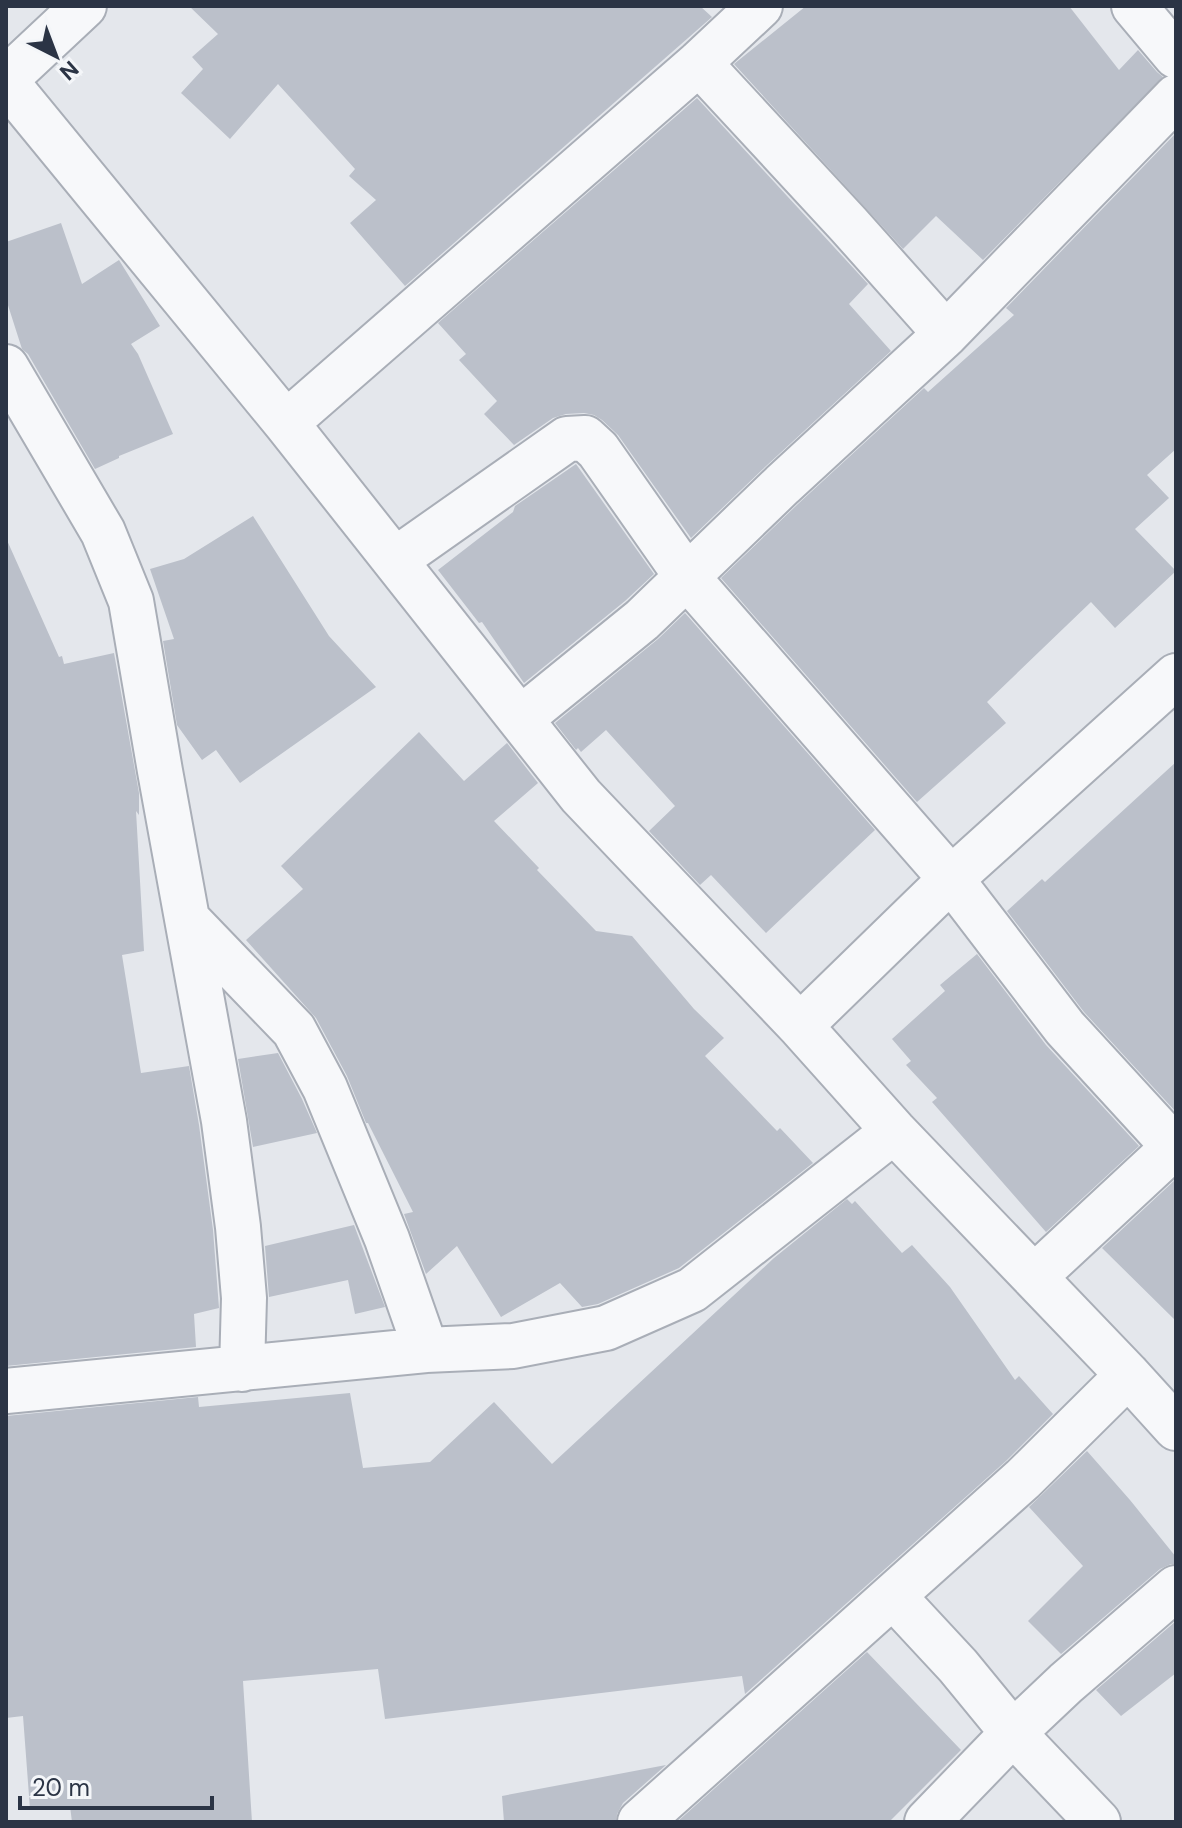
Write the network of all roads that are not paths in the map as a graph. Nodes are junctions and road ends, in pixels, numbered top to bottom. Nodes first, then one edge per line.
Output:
1 (84, 6) edge
2 (760, 6) edge
3 (1134, 6) edge
4 (1176, 56) edge
5 (699, 63) junction
6 (6, 80) edge
7 (1176, 97) edge
8 (946, 334) junction
9 (6, 367) edge
10 (286, 423) junction
11 (395, 560) junction
12 (687, 577) junction
13 (1176, 676) edge
14 (520, 719) junction
15 (951, 879) junction
16 (187, 919) junction
17 (800, 1026) junction
18 (894, 1131) junction
19 (1175, 1148) edge
20 (1034, 1277) junction
21 (426, 1350) junction
22 (242, 1369) junction
23 (1128, 1375) junction
24 (6, 1391) edge
25 (1176, 1428) edge
26 (1176, 1588) edge
27 (893, 1596) junction
28 (1013, 1733) junction
29 (640, 1822) edge
30 (927, 1822) edge
31 (1098, 1822) edge

1 - 6 street
2 - 5 street
3 - 4 street
5 - 8 street
5 - 10 street
6 - 10 street
7 - 8 street
8 - 12 street
9 - 16 street
10 - 11 street
11 - 12 street
11 - 14 street
12 - 14 street
12 - 15 street
13 - 15 street
14 - 17 street
15 - 17 street
15 - 19 street
16 - 21 street
16 - 22 street
17 - 18 street
18 - 20 street
18 - 21 street
19 - 20 street
20 - 23 street
21 - 22 street
22 - 24 street
23 - 25 street
23 - 27 street
26 - 28 street
27 - 28 street
27 - 29 street
28 - 30 street
28 - 31 street

